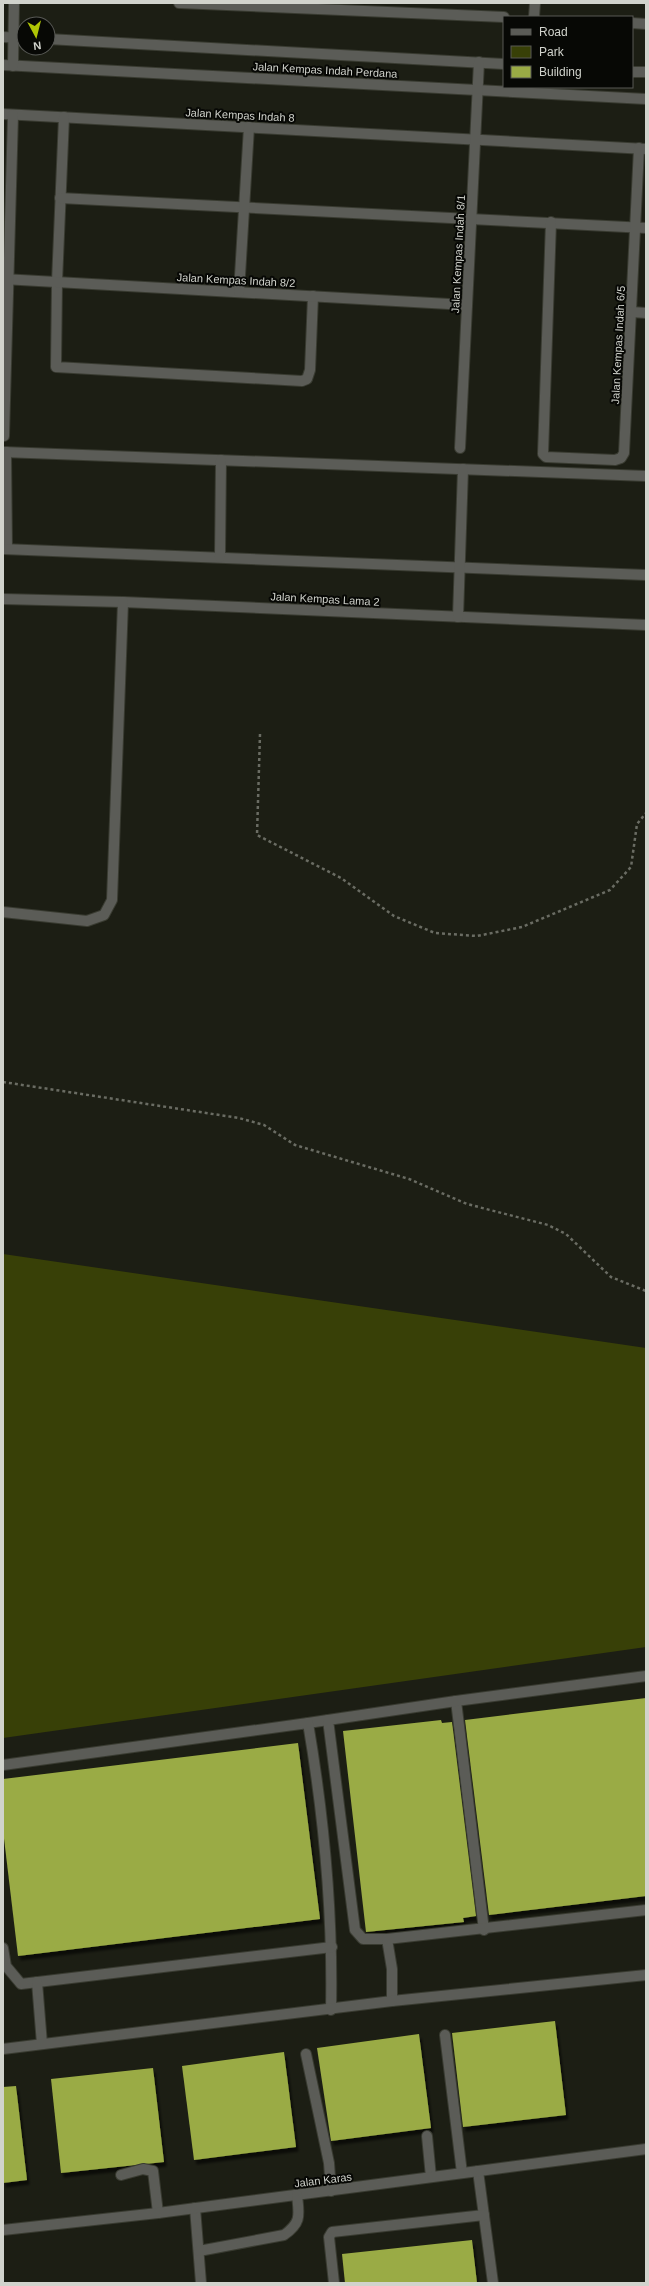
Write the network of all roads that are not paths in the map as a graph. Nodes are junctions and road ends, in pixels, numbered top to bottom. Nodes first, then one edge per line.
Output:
1 (14, 3) edge
2 (179, 3) edge
3 (535, 3) edge
4 (296, 6) edge
5 (534, 16) edge
6 (16, 17) edge
7 (503, 18) edge
8 (633, 23) edge
9 (646, 24) edge
10 (3, 37) edge
11 (16, 38) edge
12 (56, 39) edge
13 (16, 46) edge
14 (479, 62) junction
15 (503, 64) edge
16 (8, 66) edge
17 (633, 72) edge
18 (646, 72) edge
19 (478, 90) junction
20 (646, 98) edge
21 (8, 115) edge
22 (64, 118) junction
23 (249, 128) junction
24 (476, 140) junction
25 (643, 148) edge
26 (7, 197) edge
27 (60, 198) junction
28 (244, 207) junction
29 (472, 218) junction
30 (551, 222) junction
31 (641, 228) edge
32 (6, 279) edge
33 (57, 282) junction
34 (239, 292) junction
35 (312, 296) junction
36 (467, 305) junction
37 (632, 312) junction
38 (646, 313) edge
39 (4, 436) dead end
40 (460, 448) dead end
41 (5, 452) edge
42 (221, 460) junction
43 (463, 469) junction
44 (646, 476) edge
45 (5, 549) edge
46 (220, 557) junction
47 (461, 568) junction
48 (646, 575) edge
49 (3, 599) edge
50 (124, 602) junction
51 (458, 617) junction
52 (646, 625) edge
53 (3, 912) edge
54 (646, 1676) edge
55 (456, 1701) junction
56 (328, 1720) junction
57 (308, 1723) junction
58 (3, 1765) edge
59 (646, 1910) edge
60 (484, 1930) junction
61 (387, 1939) junction
62 (332, 1947) junction
63 (3, 1948) edge
64 (646, 1975) edge
65 (37, 1982) junction
66 (392, 2001) junction
67 (331, 2010) junction
68 (445, 2035) dead end
69 (42, 2044) junction
70 (3, 2049) edge
71 (306, 2054) dead end
72 (427, 2136) dead end
73 (646, 2149) edge
74 (478, 2171) junction
75 (462, 2173) junction
76 (122, 2175) dead end
77 (431, 2177) junction
78 (331, 2191) junction
79 (297, 2195) junction
80 (195, 2208) junction
81 (158, 2213) junction
82 (484, 2215) junction
83 (3, 2230) edge
84 (199, 2251) junction
85 (201, 2283) edge
86 (334, 2283) edge
87 (493, 2283) edge

1 - 6 street
2 - 4 street
3 - 5 street
4 - 7 street
8 - 9 street
10 - 11 street
12 - 14 street, Jalan Kempas Indah Perdana
13 - 16 street
14 - 15 street, Jalan Kempas Indah Perdana
14 - 19 street, Jalan Kempas Indah 8/1
16 - 19 street, Jalan Kempas Indah Perdana
17 - 18 street
19 - 20 street, Jalan Kempas Indah Perdana
19 - 24 street, Jalan Kempas Indah 8/1
21 - 22 street, Jalan Kempas Indah 8
21 - 26 street
22 - 23 street, Jalan Kempas Indah 8
22 - 27 street
23 - 24 street, Jalan Kempas Indah 8
23 - 28 street
24 - 25 street, Jalan Kempas Indah 8
24 - 29 street, Jalan Kempas Indah 8/1
25 - 31 street, Jalan Kempas Indah 6/5
26 - 32 street
27 - 28 street
27 - 33 street
28 - 29 street
28 - 34 street
29 - 30 street
29 - 36 street, Jalan Kempas Indah 8/1
30 - 31 street
30 - 37 street, Jalan Kempas Indah 6/5
31 - 37 street, Jalan Kempas Indah 6/5
32 - 33 street, Jalan Kempas Indah 8/2
32 - 39 street
33 - 34 street, Jalan Kempas Indah 8/2
33 - 35 street
34 - 35 street, Jalan Kempas Indah 8/2
35 - 36 street, Jalan Kempas Indah 8/2
36 - 40 street, Jalan Kempas Indah 8/1
37 - 38 street
41 - 42 street
41 - 45 street
42 - 43 street
42 - 46 street
43 - 44 street
43 - 47 street
45 - 46 street
46 - 47 street
47 - 48 street
47 - 51 street
49 - 50 street, Jalan Kempas Lama 2
50 - 51 street, Jalan Kempas Lama 2
50 - 53 street
51 - 52 street, Jalan Kempas Lama 2
54 - 55 street
55 - 56 street
55 - 60 street
56 - 57 street
56 - 61 street
57 - 58 street
57 - 62 street
59 - 60 street
60 - 61 street
61 - 66 street
62 - 65 street
62 - 67 street
63 - 65 street
64 - 66 street
65 - 69 street
66 - 67 street
67 - 69 street
68 - 75 street
69 - 70 street
71 - 78 street
72 - 77 street
73 - 74 street, Jalan Karas
74 - 75 street, Jalan Karas
74 - 82 street
75 - 77 street, Jalan Karas
76 - 81 street
77 - 78 street, Jalan Karas
78 - 79 street, Jalan Karas
79 - 80 street, Jalan Karas
79 - 84 street
80 - 81 street, Jalan Karas
80 - 84 street
81 - 83 street, Jalan Karas
82 - 86 street
82 - 87 street
84 - 85 street

